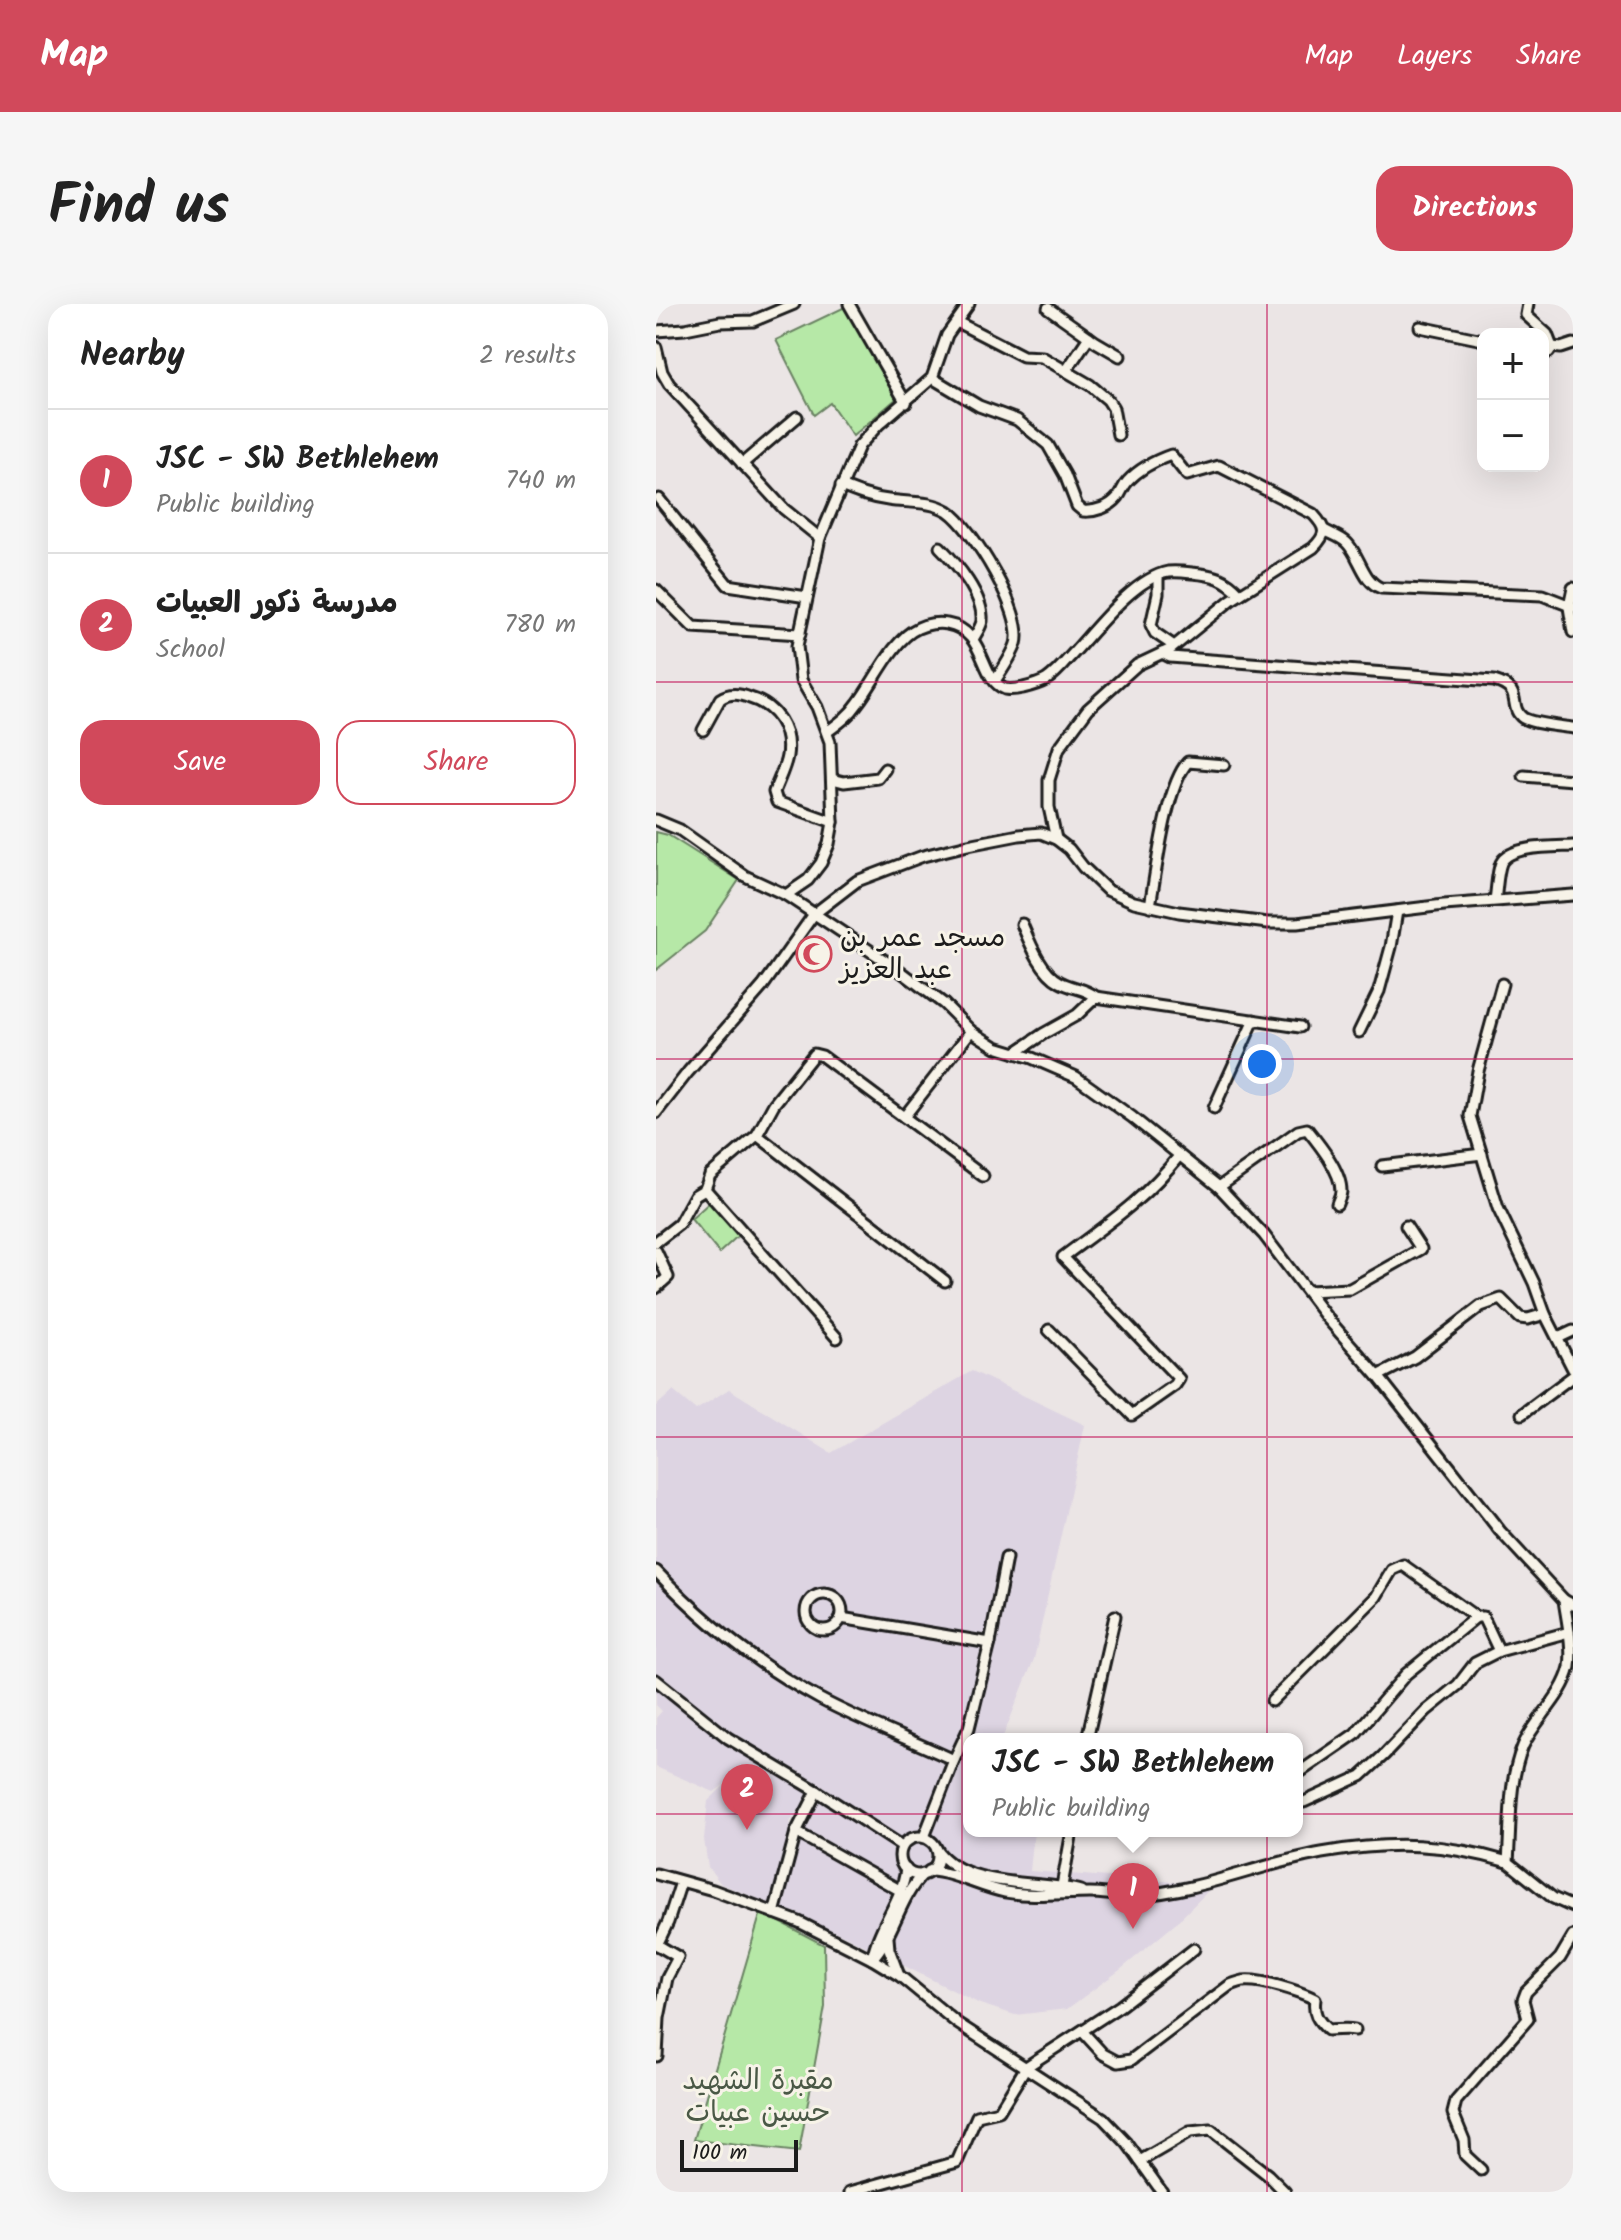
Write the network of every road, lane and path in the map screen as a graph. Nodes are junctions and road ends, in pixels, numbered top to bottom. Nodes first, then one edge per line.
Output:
1 (780, 304) edge
2 (849, 304) edge
3 (969, 304) edge
4 (1528, 304) edge
5 (793, 305) edge
6 (1048, 308) dead end
7 (957, 322) junction
8 (1420, 327) dead end
9 (1540, 328) edge
10 (656, 331) edge
11 (1089, 337) junction
12 (1477, 339) edge
13 (1573, 344) edge
14 (656, 347) edge
15 (1549, 350) edge
16 (1120, 356) dead end
17 (1066, 371) junction
18 (932, 378) junction
19 (906, 403) junction
20 (797, 417) dead end
21 (1118, 435) dead end
22 (742, 464) junction
23 (841, 486) junction
24 (659, 499) dead end
25 (1324, 530) junction
26 (820, 538) junction
27 (940, 547) dead end
28 (1158, 576) junction
29 (1573, 588) edge
30 (656, 590) edge
31 (1240, 594) junction
32 (807, 597) junction
33 (1571, 607) edge
34 (1573, 632) edge
35 (800, 634) junction
36 (973, 639) junction
37 (1174, 646) junction
38 (1162, 653) junction
39 (995, 681) junction
40 (1573, 728) edge
41 (703, 730) dead end
42 (827, 732) junction
43 (1224, 765) dead end
44 (885, 769) dead end
45 (1524, 776) dead end
46 (832, 779) junction
47 (1573, 780) edge
48 (656, 820) edge
49 (833, 822) junction
50 (1056, 839) junction
51 (1573, 846) edge
52 (786, 895) junction
53 (1573, 895) edge
54 (1495, 900) junction
55 (1150, 906) junction
56 (1397, 911) junction
57 (814, 914) junction
58 (1022, 924) dead end
59 (1502, 984) dead end
60 (1096, 997) junction
61 (1254, 1020) junction
62 (1300, 1027) dead end
63 (971, 1031) junction
64 (1359, 1032) dead end
65 (1015, 1053) junction
66 (1214, 1108) dead end
67 (656, 1113) edge
68 (904, 1117) junction
69 (757, 1135) junction
70 (1482, 1154) junction
71 (1179, 1156) junction
72 (1382, 1166) dead end
73 (983, 1176) dead end
74 (1219, 1187) junction
75 (705, 1189) junction
76 (1337, 1204) dead end
77 (1406, 1226) dead end
78 (656, 1242) edge
79 (656, 1251) edge
80 (945, 1281) dead end
81 (656, 1288) edge
82 (1307, 1291) junction
83 (1545, 1314) junction
84 (1049, 1330) dead end
85 (1573, 1331) edge
86 (837, 1338) dead end
87 (1558, 1338) junction
88 (1573, 1369) edge
89 (1378, 1376) junction
90 (1573, 1376) edge
91 (1522, 1414) dead end
92 (1006, 1558) dead end
93 (656, 1571) edge
94 (1569, 1603) edge
95 (1115, 1616) dead end
96 (1476, 1617) junction
97 (841, 1618) dead end
98 (1569, 1632) junction
99 (990, 1643) junction
100 (1499, 1651) junction
101 (656, 1680) edge
102 (1272, 1701) dead end
103 (967, 1733) edge
104 (1088, 1733) edge
105 (963, 1741) edge
106 (954, 1760) junction
107 (1303, 1770) edge
108 (817, 1791) junction
109 (1304, 1802) dead end
110 (796, 1832) junction
111 (924, 1837) junction
112 (1071, 1837) edge
113 (902, 1846) junction
114 (937, 1850) junction
115 (1508, 1862) junction
116 (906, 1869) junction
117 (926, 1873) junction
118 (656, 1874) edge
119 (681, 1882) junction
120 (1062, 1886) junction
121 (901, 1891) junction
122 (1088, 1893) junction
123 (1573, 1907) edge
124 (774, 1913) junction
125 (1573, 1936) edge
126 (888, 1937) junction
127 (656, 1945) edge
128 (1194, 1949) dead end
129 (872, 1959) junction
130 (900, 1976) junction
131 (1355, 2030) dead end
132 (1082, 2031) junction
133 (657, 2056) edge
134 (1026, 2067) junction
135 (1140, 2161) junction
136 (1481, 2170) dead end
137 (850, 2192) edge
138 (1162, 2192) edge
139 (1284, 2192) edge

1 - 5 street
2 - 19 street
3 - 7 street
4 - 9 street
5 - 10 street
6 - 11 street
7 - 17 street
7 - 18 street
8 - 12 street
11 - 16 street
11 - 17 street
13 - 15 street
14 - 22 street
17 - 21 street
18 - 19 street
18 - 25 street
19 - 23 street
20 - 22 street
22 - 26 street
23 - 26 street
23 - 39 street
24 - 32 street
25 - 31 street
25 - 33 street
26 - 32 street
27 - 36 street
28 - 31 street
28 - 37 street
28 - 39 street
29 - 33 street
30 - 35 street
31 - 37 street
32 - 35 street
33 - 34 street
35 - 42 street
36 - 39 street
36 - 42 street
37 - 38 street
38 - 40 street
38 - 50 street
41 - 49 street
42 - 46 street
43 - 55 street
44 - 46 street
45 - 47 street
46 - 49 street
48 - 52 street
49 - 52 street
50 - 55 street
50 - 57 street
51 - 54 street
52 - 57 street
53 - 54 street
54 - 56 street
55 - 56 street
56 - 64 street
57 - 63 street
57 - 67 street
58 - 60 street
59 - 70 street
60 - 61 street
60 - 65 street
61 - 62 street
61 - 66 street
63 - 65 street
63 - 68 street
65 - 71 street
68 - 69 street
68 - 73 street
69 - 75 street
69 - 80 street
70 - 72 street
70 - 83 street
71 - 74 street
71 - 84 street
74 - 76 street
74 - 82 street
75 - 78 street
75 - 86 street
77 - 82 street
79 - 81 street
82 - 89 street
83 - 87 street
83 - 89 street
85 - 87 street
87 - 88 street
89 - 94 street
90 - 91 street
92 - 99 street
93 - 106 street
94 - 98 street
95 - 104 street
96 - 100 street
96 - 102 street
96 - 107 street
97 - 99 street
98 - 100 street
98 - 115 street
99 - 103 street
100 - 109 street
101 - 108 street
105 - 106 street
106 - 111 street
108 - 110 street
108 - 113 street
110 - 121 street
110 - 124 street
111 - 113 street
111 - 114 street
112 - 120 street
113 - 116 street
114 - 117 street
114 - 120 street
115 - 122 street
115 - 123 street
116 - 117 street
116 - 121 street
117 - 122 street
117 - 126 street
118 - 119 street
119 - 124 street
119 - 127 street
120 - 122 street
121 - 129 street
124 - 129 street
125 - 136 street
126 - 129 street
126 - 130 street
127 - 133 street
128 - 132 street
129 - 130 street
130 - 134 street
131 - 132 street
132 - 134 street
134 - 135 street
134 - 137 street
135 - 138 street
135 - 139 street

